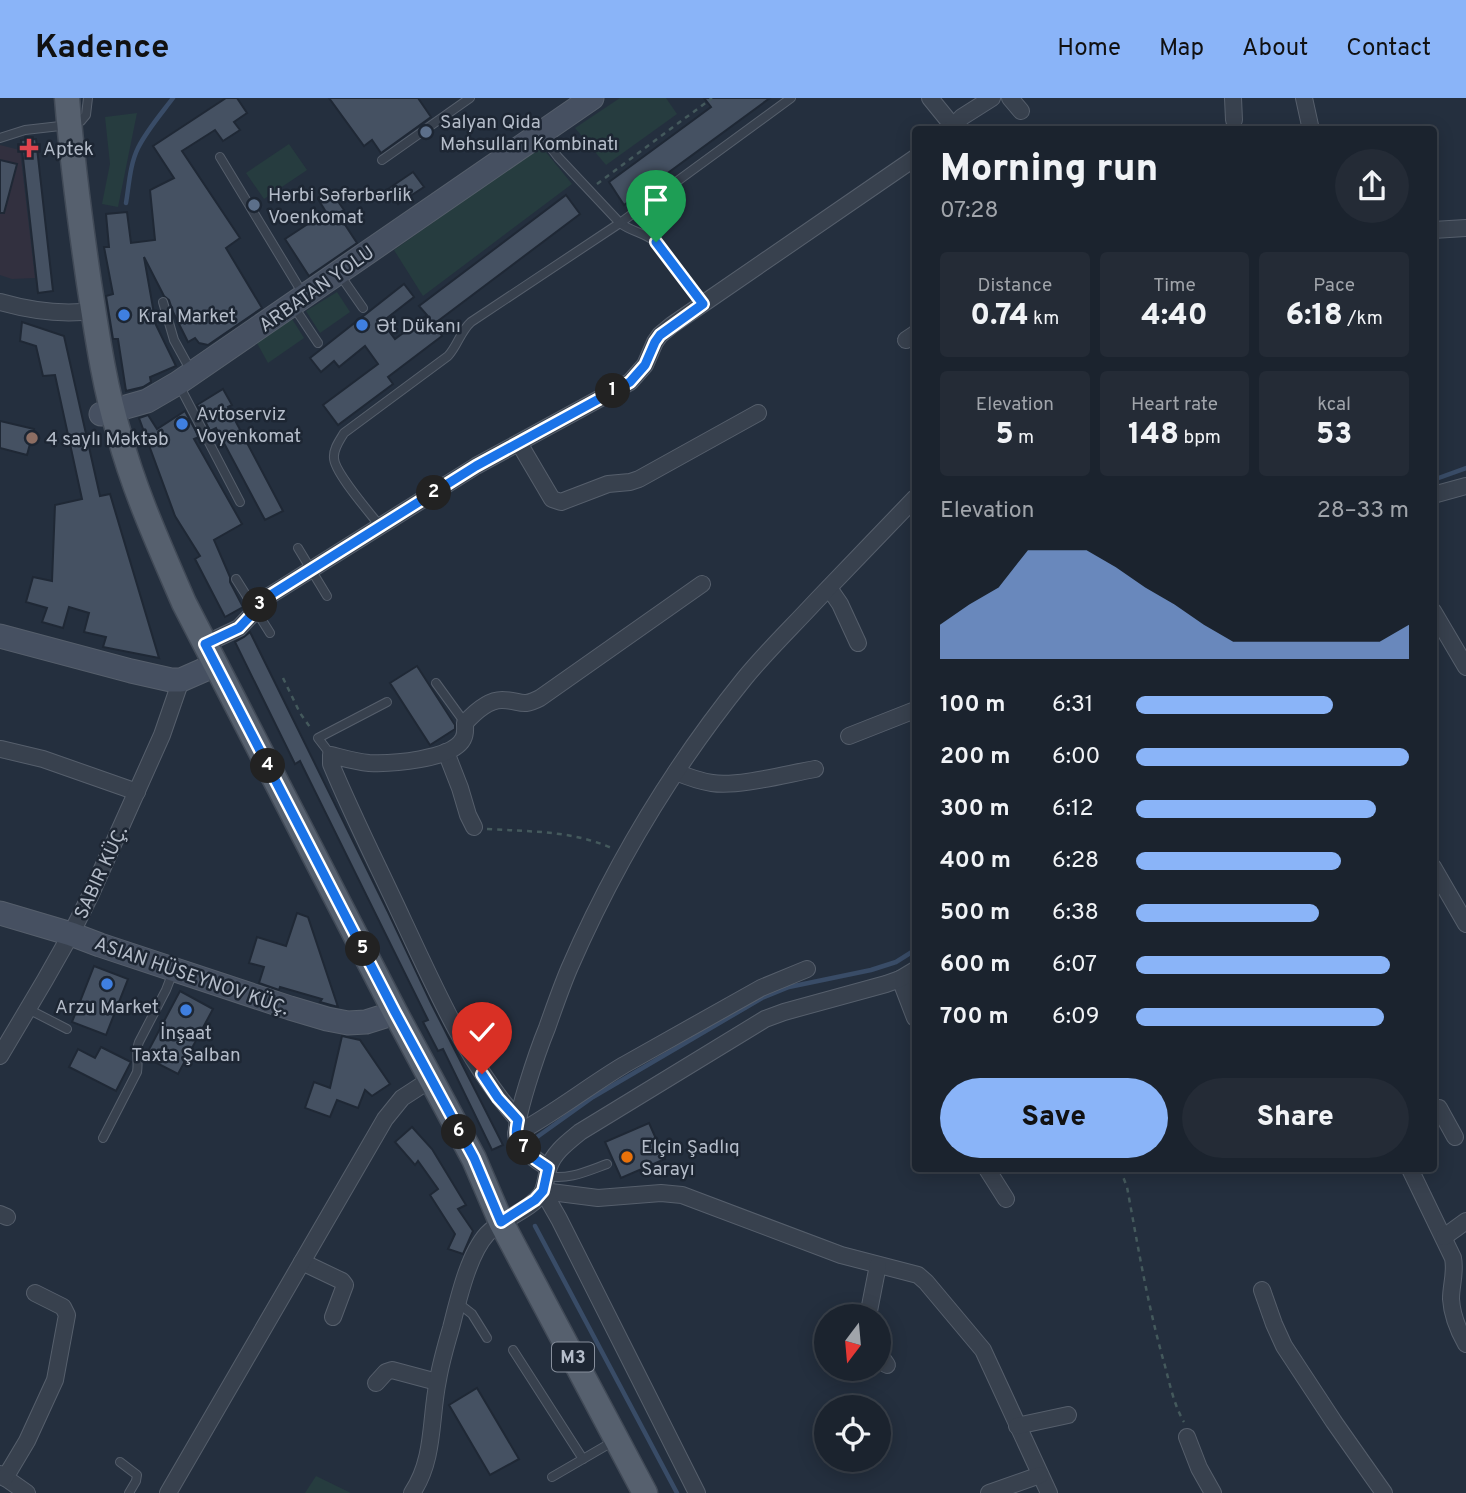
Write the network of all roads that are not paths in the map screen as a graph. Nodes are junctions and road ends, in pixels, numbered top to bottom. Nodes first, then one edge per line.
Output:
1 (56, 98) edge
2 (67, 98) edge
3 (88, 98) edge
4 (471, 98) edge
5 (592, 98) edge
6 (791, 98) edge
7 (930, 98) edge
8 (992, 98) edge
9 (1233, 98) edge
10 (1304, 98) edge
11 (1234, 120) dead end
12 (64, 125) junction
13 (951, 126) edge
14 (955, 126) edge
15 (1310, 126) edge
16 (541, 134) junction
17 (0, 138) edge
18 (220, 157) dead end
19 (382, 160) dead end
20 (912, 160) edge
21 (620, 223) junction
22 (1466, 228) edge
23 (1437, 230) edge
24 (339, 273) junction
25 (298, 301) junction
26 (0, 302) edge
27 (163, 302) dead end
28 (703, 304) junction
29 (363, 308) dead end
30 (82, 312) junction
31 (318, 343) dead end
32 (185, 378) junction
33 (107, 412) junction
34 (758, 413) dead end
35 (519, 443) junction
36 (1466, 486) edge
37 (1437, 494) edge
38 (912, 501) edge
39 (240, 502) dead end
40 (380, 527) junction
41 (298, 548) dead end
42 (312, 569) junction
43 (236, 579) dead end
44 (702, 584) dead end
45 (829, 588) junction
46 (327, 596) dead end
47 (256, 610) junction
48 (1437, 618) edge
49 (270, 633) dead end
50 (0, 636) edge
51 (858, 643) dead end
52 (205, 644) junction
53 (1466, 667) edge
54 (205, 669) junction
55 (181, 680) junction
56 (436, 683) dead end
57 (387, 702) dead end
58 (912, 711) edge
59 (465, 723) junction
60 (849, 736) dead end
61 (1, 749) edge
62 (446, 752) junction
63 (331, 755) junction
64 (815, 769) dead end
65 (676, 772) junction
66 (137, 792) junction
67 (474, 827) road end
68 (1437, 874) edge
69 (0, 914) edge
70 (1466, 924) edge
71 (71, 934) junction
72 (807, 969) dead end
73 (174, 970) junction
74 (912, 972) edge
75 (900, 979) junction
76 (28, 1009) junction
77 (912, 1010) edge
78 (386, 1016) junction
79 (67, 1029) dead end
80 (0, 1056) edge
81 (422, 1085) junction
82 (1437, 1108) edge
83 (517, 1127) junction
84 (1455, 1136) dead end
85 (103, 1138) dead end
86 (607, 1164) dead end
87 (989, 1172) edge
88 (1412, 1172) edge
89 (546, 1178) junction
90 (1006, 1199) dead end
91 (1466, 1221) edge
92 (501, 1222) junction
93 (1444, 1237) junction
94 (302, 1262) junction
95 (878, 1265) junction
96 (1262, 1290) dead end
97 (35, 1293) dead end
98 (457, 1303) junction
99 (870, 1304) edge
100 (333, 1317) dead end
101 (487, 1338) dead end
102 (1466, 1344) edge
103 (513, 1350) dead end
104 (437, 1382) junction
105 (376, 1383) dead end
106 (1068, 1415) dead end
107 (1017, 1426) junction
108 (1187, 1437) road end
109 (617, 1439) junction
110 (583, 1459) junction
111 (120, 1462) dead end
112 (1040, 1475) junction
113 (3, 1476) edge
114 (552, 1478) dead end
115 (27, 1493) edge
116 (129, 1493) edge
117 (168, 1493) edge
118 (412, 1493) edge
119 (645, 1493) edge
120 (697, 1493) edge
121 (989, 1493) edge
122 (1049, 1493) edge
123 (1213, 1493) edge
124 (1384, 1493) edge

1 - 12 main road, M3
2 - 12 main road
3 - 12 lane
4 - 19 lane
5 - 16 street, ARBATAN YOLU
6 - 21 lane
7 - 13 street
8 - 14 street
9 - 11 street
10 - 15 street
12 - 17 lane
12 - 30 main road, M3
12 - 33 main road
16 - 21 lane
16 - 24 street, ARBATAN YOLU
18 - 25 lane
20 - 28 street
21 - 28 lane
21 - 40 lane
22 - 23 street
24 - 25 street, ARBATAN YOLU
24 - 29 lane
25 - 31 lane
25 - 32 street, ARBATAN YOLU
26 - 30 street
27 - 32 lane
28 - 35 street
30 - 33 main road, M3
32 - 33 street, ARBATAN YOLU
32 - 39 lane
33 - 52 main road
33 - 54 main road, M3
34 - 35 street
35 - 40 street
36 - 37 street
38 - 45 street
40 - 42 street
41 - 42 lane
42 - 46 lane
42 - 47 street
43 - 47 lane
44 - 59 street
45 - 51 street
45 - 65 street
47 - 49 lane
47 - 52 street
48 - 53 street
50 - 55 street
52 - 92 main road
54 - 55 street
54 - 78 main road, M3
55 - 66 street, SABIR KÜÇ.
56 - 59 lane
57 - 63 lane
58 - 60 street
59 - 62 street
61 - 66 street
62 - 63 street
62 - 67 street
63 - 83 street
64 - 65 street
65 - 83 street
66 - 71 street, SABIR KÜÇ.
68 - 70 street
69 - 71 street, ASIAN HÜSEYNOV KÜÇ.
71 - 73 street, ASIAN HÜSEYNOV KÜÇ.
71 - 76 street, SABIR KÜÇ.
72 - 83 street
73 - 78 street, ASIAN HÜSEYNOV KÜÇ.
73 - 85 lane
74 - 75 street
75 - 77 street
75 - 89 street
76 - 79 lane
76 - 80 street, SABIR KÜÇ.
78 - 81 main road, M3
81 - 92 main road, M3
81 - 94 street
82 - 84 street
83 - 89 street
86 - 89 lane
87 - 90 street
88 - 93 street
89 - 92 street
89 - 95 street
89 - 120 street
91 - 93 street
92 - 98 street
92 - 109 main road, M3
93 - 102 street
94 - 100 street
94 - 117 street
95 - 99 street
95 - 107 street
96 - 124 street
97 - 113 street
98 - 101 lane
98 - 104 street
103 - 110 lane
104 - 105 street
104 - 118 street
106 - 107 street
107 - 112 street
108 - 123 street
109 - 110 lane
109 - 119 main road, M3
110 - 114 lane
111 - 116 lane
112 - 121 street
112 - 122 street
113 - 115 street

